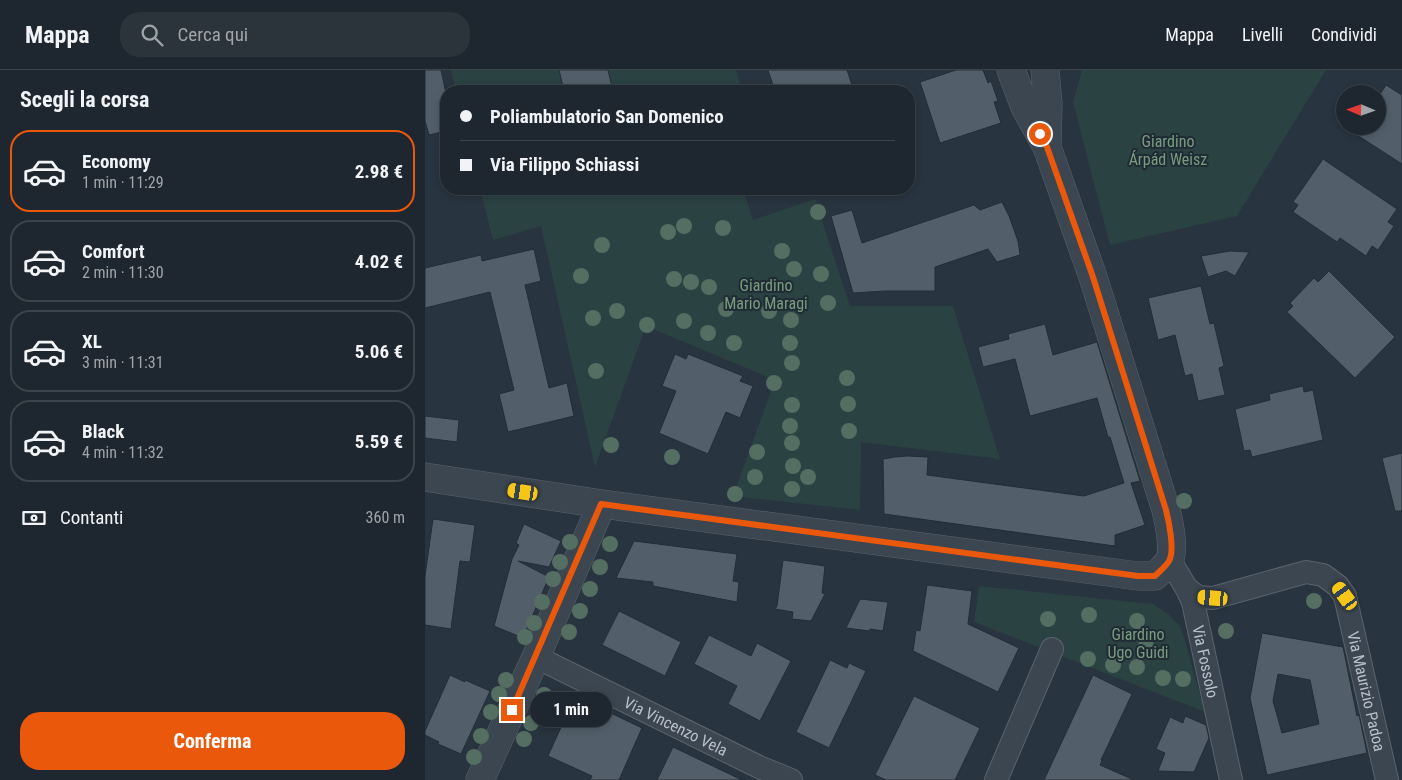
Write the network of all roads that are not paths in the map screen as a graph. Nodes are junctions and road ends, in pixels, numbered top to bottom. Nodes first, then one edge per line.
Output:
1 (1011, 70) edge
2 (1045, 70) edge
3 (1047, 147) junction
4 (425, 477) edge
5 (601, 504) junction
6 (1170, 561) junction
7 (1187, 589) junction
8 (1052, 649) dead end
9 (536, 657) junction
10 (756, 773) edge
11 (480, 780) edge
12 (791, 780) edge
13 (996, 780) edge
14 (1231, 780) edge
15 (1387, 780) edge

1 - 3 street
2 - 3 street
3 - 6 street
4 - 5 street
5 - 6 street
5 - 9 street
6 - 7 street, Via Fossolo
7 - 14 street, Via Fossolo
7 - 15 street, Via Maurizio Padoa
8 - 13 street
9 - 10 street, Via Vincenzo Vela
9 - 11 street
10 - 12 street, Via Vincenzo Vela

